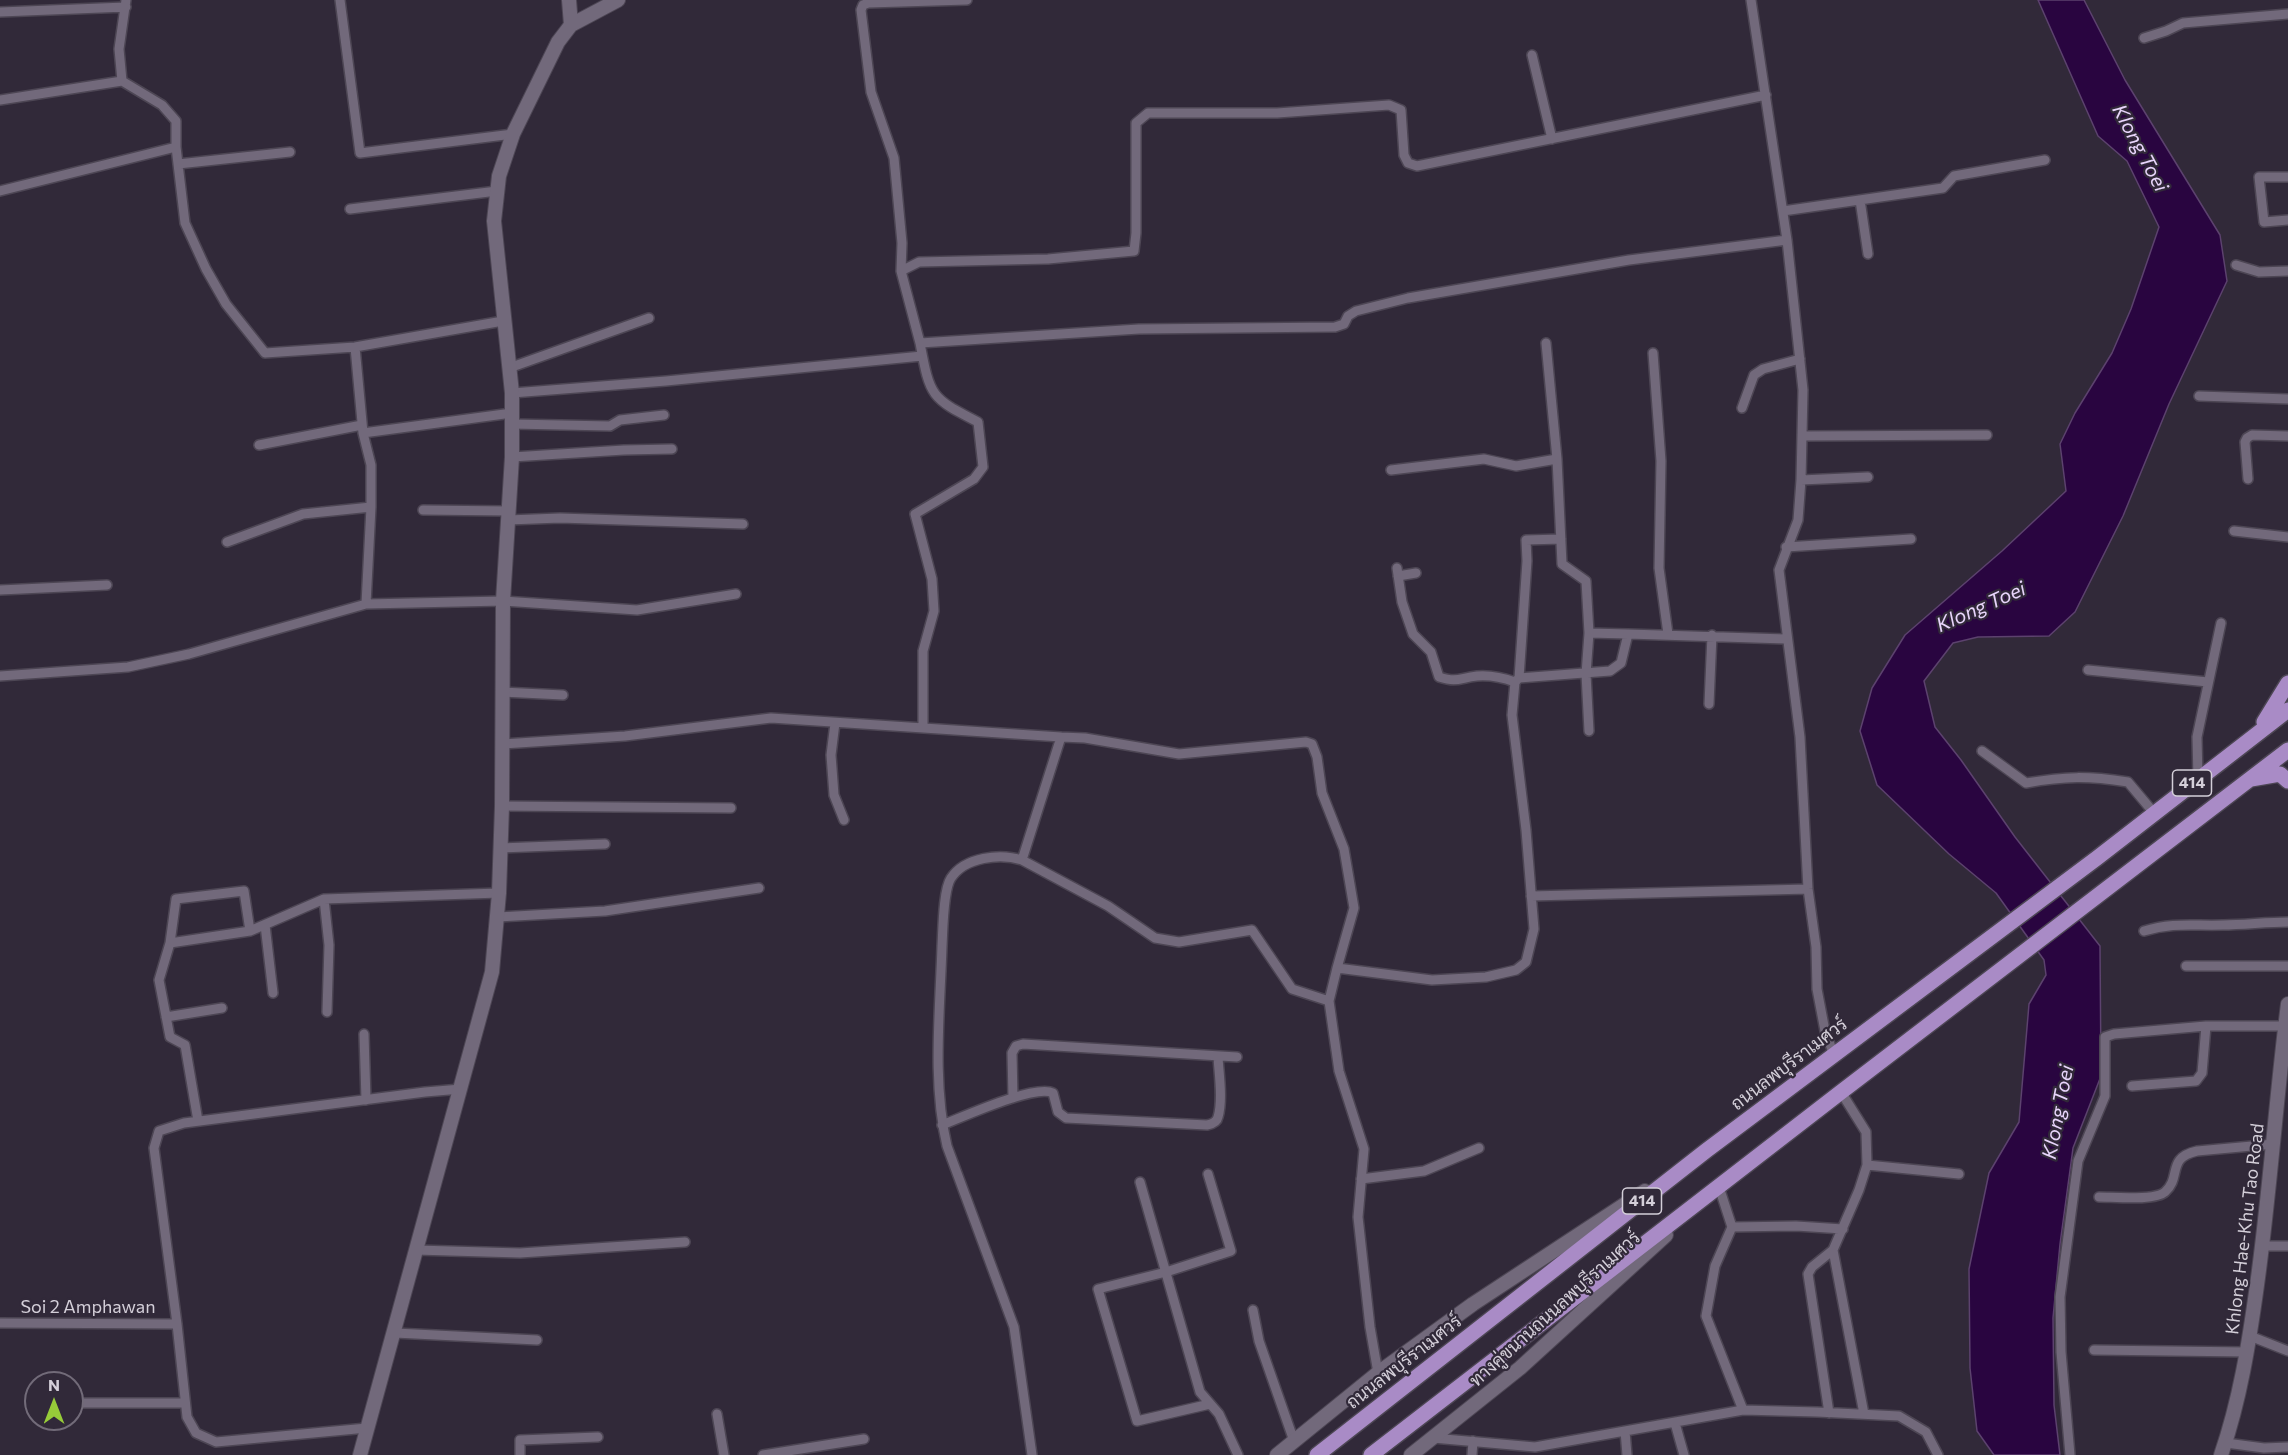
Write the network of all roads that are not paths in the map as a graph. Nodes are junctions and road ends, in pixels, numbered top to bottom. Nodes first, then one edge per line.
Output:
1 (340, 0) edge
2 (569, 0) edge
3 (618, 0) edge
4 (967, 0) edge
5 (1751, 0) edge
6 (126, 4) edge
7 (0, 12) edge
8 (2288, 14) edge
9 (571, 25) junction
10 (2144, 38) dead end
11 (1532, 55) dead end
12 (122, 81) junction
13 (1766, 95) junction
14 (0, 100) edge
15 (513, 135) junction
16 (1552, 139) junction
17 (176, 147) junction
18 (290, 152) dead end
19 (2045, 160) dead end
20 (178, 164) junction
21 (2288, 177) edge
22 (0, 191) edge
23 (497, 191) junction
24 (1860, 200) junction
25 (350, 209) dead end
26 (1783, 211) junction
27 (2288, 220) edge
28 (1787, 240) junction
29 (1868, 254) dead end
30 (2236, 265) dead end
31 (901, 271) junction
32 (2288, 271) edge
33 (649, 318) dead end
34 (503, 321) junction
35 (920, 343) junction
36 (1546, 343) dead end
37 (355, 347) junction
38 (1653, 353) dead end
39 (922, 356) junction
40 (1800, 359) junction
41 (509, 368) junction
42 (512, 393) junction
43 (2199, 396) dead end
44 (2288, 399) edge
45 (1742, 408) dead end
46 (664, 415) dead end
47 (512, 418) junction
48 (363, 429) junction
49 (1987, 435) dead end
50 (1803, 436) junction
51 (2288, 436) edge
52 (259, 445) dead end
53 (672, 449) dead end
54 (512, 457) junction
55 (1557, 459) junction
56 (1391, 470) dead end
57 (1868, 477) dead end
58 (2248, 478) dead end
59 (1802, 480) junction
60 (371, 507) junction
61 (423, 510) dead end
62 (509, 515) junction
63 (743, 524) dead end
64 (2234, 531) dead end
65 (2288, 537) edge
66 (1560, 539) junction
67 (1911, 539) dead end
68 (227, 542) dead end
69 (1786, 548) junction
70 (1416, 573) dead end
71 (107, 585) dead end
72 (0, 590) edge
73 (736, 594) dead end
74 (503, 601) junction
75 (366, 604) junction
76 (2221, 623) dead end
77 (1589, 633) junction
78 (1628, 634) junction
79 (1668, 634) junction
80 (1712, 635) junction
81 (1786, 639) junction
82 (2088, 670) dead end
83 (1586, 674) junction
84 (0, 676) edge
85 (1517, 680) junction
86 (2208, 682) junction
87 (2288, 683) edge
88 (502, 692) junction
89 (563, 695) dead end
90 (1709, 704) dead end
91 (2288, 710) edge
92 (835, 723) junction
93 (923, 726) junction
94 (1589, 731) dead end
95 (2255, 734) junction
96 (1061, 737) junction
97 (503, 744) junction
98 (2288, 750) edge
99 (1982, 751) dead end
100 (2198, 779) junction
101 (2248, 780) junction
102 (2288, 780) edge
103 (502, 806) junction
104 (731, 808) dead end
105 (2154, 813) junction
106 (844, 820) dead end
107 (605, 844) dead end
108 (500, 848) junction
109 (1022, 860) junction
110 (759, 888) dead end
111 (1808, 889) junction
112 (499, 893) junction
113 (1531, 896) junction
114 (324, 899) junction
115 (498, 917) junction
116 (2288, 922) edge
117 (265, 925) junction
118 (250, 931) junction
119 (2144, 931) dead end
120 (170, 943) junction
121 (2186, 966) dead end
122 (2288, 966) edge
123 (1337, 968) junction
124 (273, 993) dead end
125 (1329, 1001) junction
126 (2288, 1004) edge
127 (222, 1008) dead end
128 (327, 1012) dead end
129 (166, 1017) junction
130 (2206, 1026) junction
131 (2285, 1026) junction
132 (364, 1034) dead end
133 (1834, 1055) junction
134 (1218, 1057) junction
135 (1236, 1057) dead end
136 (2285, 1057) edge
137 (2132, 1086) dead end
138 (461, 1089) junction
139 (1841, 1092) junction
140 (1013, 1098) junction
141 (366, 1100) junction
142 (198, 1121) junction
143 (942, 1125) junction
144 (2274, 1144) junction
145 (1479, 1148) dead end
146 (1707, 1150) junction
147 (1867, 1165) junction
148 (1208, 1174) dead end
149 (1959, 1174) dead end
150 (1361, 1179) junction
151 (1140, 1182) dead end
152 (1719, 1187) junction
153 (2099, 1197) dead end
154 (1732, 1227) junction
155 (1843, 1229) junction
156 (685, 1242) dead end
157 (2262, 1246) junction
158 (2288, 1246) edge
159 (416, 1250) junction
160 (1833, 1250) junction
161 (1166, 1272) junction
162 (1254, 1310) dead end
163 (0, 1323) edge
164 (177, 1324) junction
165 (395, 1334) junction
166 (2250, 1336) junction
167 (537, 1340) dead end
168 (2094, 1350) dead end
169 (2288, 1351) edge
170 (2247, 1352) junction
171 (1378, 1374) junction
172 (84, 1403) edge
173 (185, 1403) junction
174 (1210, 1404) junction
175 (1743, 1410) junction
176 (1829, 1413) junction
177 (717, 1414) dead end
178 (1864, 1414) junction
179 (1675, 1423) junction
180 (368, 1428) junction
181 (1625, 1431) junction
182 (598, 1437) dead end
183 (864, 1438) dead end
184 (1433, 1438) junction
185 (1294, 1441) junction
186 (1473, 1441) junction
187 (2288, 1447) edge
188 (2223, 1449) edge
189 (812, 1451) edge
190 (1536, 1451) edge
191 (360, 1455) edge
192 (520, 1455) edge
193 (724, 1455) edge
194 (763, 1455) edge
195 (1032, 1455) edge
196 (1238, 1455) edge
197 (1277, 1455) edge
198 (1317, 1455) edge
199 (1371, 1455) edge
200 (1411, 1455) edge
201 (1472, 1455) edge
202 (1627, 1455) edge
203 (1684, 1455) edge
204 (1938, 1455) edge
205 (2070, 1455) edge

1 - 15 street
2 - 9 street
3 - 9 street
4 - 31 street
5 - 13 street
6 - 7 street
6 - 12 street
8 - 10 street
9 - 15 street
11 - 16 street
12 - 14 street
12 - 17 street
13 - 16 street
13 - 26 street
15 - 23 street
16 - 31 street
17 - 20 street
17 - 22 street
18 - 20 street
19 - 24 street
20 - 37 street
21 - 27 street
23 - 25 street
23 - 34 street
24 - 26 street
24 - 29 street
26 - 28 street
28 - 35 street
28 - 40 street
30 - 32 street
31 - 35 street
33 - 41 street
34 - 37 street
34 - 41 street
35 - 39 street
36 - 55 street
37 - 48 street
38 - 79 street
39 - 42 street
39 - 93 street
40 - 45 street
40 - 50 street
41 - 42 street
42 - 47 street
43 - 44 street
46 - 47 street
47 - 48 street
47 - 54 street
48 - 52 street
48 - 60 street
49 - 50 street
50 - 59 street
51 - 58 street
53 - 54 street
54 - 62 street
55 - 56 street
55 - 66 street
57 - 59 street
59 - 69 street
60 - 68 street
60 - 75 street
61 - 62 street
62 - 63 street
62 - 74 street
64 - 65 street
66 - 77 street
66 - 85 street
67 - 69 street
69 - 81 street
70 - 85 street
71 - 72 street
73 - 74 street
74 - 75 street
74 - 88 street
75 - 84 street
76 - 86 street
77 - 78 street
77 - 83 street
78 - 79 street
78 - 83 street
79 - 80 street
80 - 81 street
80 - 90 street
81 - 111 street
82 - 86 street
83 - 85 street
83 - 94 street
85 - 113 street
86 - 100 street
87 - 95 main road
88 - 89 street
88 - 97 street
91 - 95 main road, ถนนลพบุรีราเมศวร์ / 414
92 - 93 street
92 - 97 street
92 - 106 street
93 - 96 street
95 - 100 main road, ถนนลพบุรีราเมศวร์ / 414
96 - 109 street
96 - 123 street
97 - 103 street
98 - 101 main road, 414
99 - 105 street
100 - 105 main road, ถนนลพบุรีราเมศวร์ / 414
101 - 102 main road
101 - 139 main road, 414
103 - 104 street
103 - 108 street
105 - 133 main road, ถนนลพบุรีราเมศวร์ / 414
107 - 108 street
108 - 112 street
109 - 125 street
109 - 143 street
110 - 115 street
111 - 113 street
111 - 133 street
112 - 114 street
112 - 115 street
113 - 123 street
114 - 117 street
114 - 128 street
115 - 138 street
116 - 119 street
117 - 118 street
117 - 124 street
118 - 120 street
118 - 120 street
120 - 129 street
121 - 122 street
123 - 125 street
125 - 150 street
126 - 131 street, Khlong Hae-Khu Tao Road
127 - 129 street
129 - 142 street
130 - 131 street
130 - 137 street
130 - 205 street
131 - 136 street, Khlong Hae-Khu Tao Road
132 - 141 street
133 - 146 main road, ถนนลพบุรีราเมศวร์ / 414
134 - 135 street
134 - 140 street
134 - 140 street
136 - 144 street, Khlong Hae-Khu Tao Road
138 - 141 street
138 - 159 street
139 - 147 street
139 - 152 main road, 414
140 - 143 street
141 - 142 street
142 - 164 street
143 - 195 street
144 - 153 street
144 - 157 street, Khlong Hae-Khu Tao Road
145 - 150 street
146 - 171 street, ทางคู่ขนานถนนลพบุรีราเมศวร์ / 414
146 - 198 main road, ถนนลพบุรีราเมศวร์ / 414
147 - 149 street
147 - 155 street
148 - 161 street
150 - 171 street
151 - 161 street
152 - 154 street
152 - 184 street, ทางคู่ขนานถนนลพบุรีราเมศวร์ / 414
152 - 199 main road, 414
154 - 155 street
154 - 175 street
155 - 160 street
156 - 159 street
157 - 158 street
157 - 166 street, Khlong Hae-Khu Tao Road
159 - 165 street
160 - 176 street
160 - 178 street
161 - 174 street
161 - 174 street
162 - 185 street
163 - 164 street, Soi 2 Amphawan
164 - 173 street, Soi 2 Amphawan
165 - 167 street
165 - 180 street
166 - 169 street
166 - 170 street, Khlong Hae-Khu Tao Road
168 - 170 street
170 - 188 street, Khlong Hae-Khu Tao Road
171 - 185 street, ทางคู่ขนานถนนลพบุรีราเมศวร์ / 414
172 - 173 street
173 - 180 street, Soi 2 Amphawan
174 - 196 street
175 - 176 street
175 - 179 street
176 - 178 street
177 - 193 street
178 - 204 street
179 - 181 street
179 - 203 street
180 - 191 street
181 - 190 street
181 - 202 street
182 - 192 street
183 - 189 street
184 - 186 street
184 - 200 street, ทางคู่ขนานถนนลพบุรีราเมศวร์ / 414
185 - 197 street, ทางคู่ขนานถนนลพบุรีราเมศวร์ / 414
186 - 190 street
186 - 201 street
187 - 188 street
189 - 194 street

